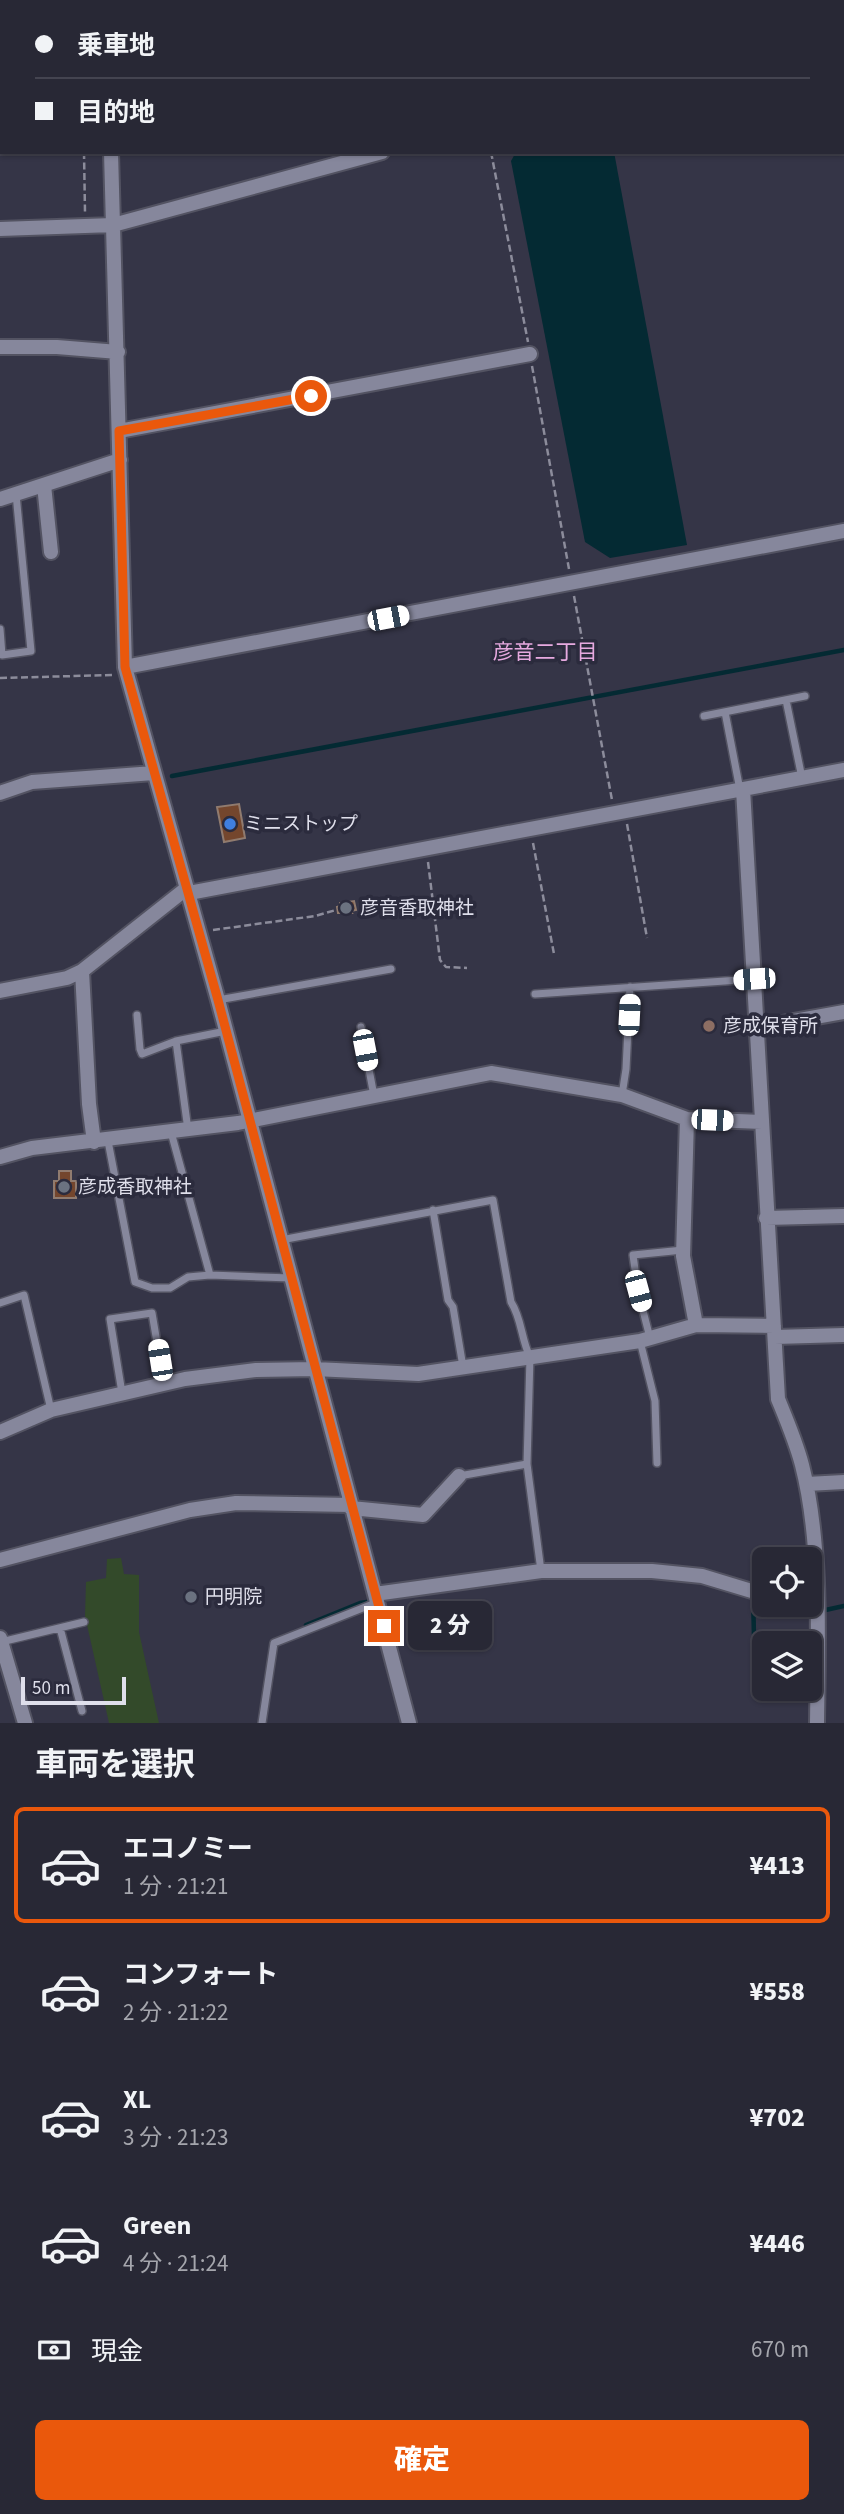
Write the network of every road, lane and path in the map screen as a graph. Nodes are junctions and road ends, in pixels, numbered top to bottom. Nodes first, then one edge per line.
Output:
1 (84, 154) edge
2 (111, 154) edge
3 (375, 154) edge
4 (491, 154) edge
5 (113, 225) junction
6 (85, 226) junction
7 (0, 229) edge
8 (0, 347) edge
9 (118, 352) junction
10 (530, 355) joint
11 (119, 431) junction
12 (120, 460) junction
13 (44, 485) junction
14 (16, 494) junction
15 (0, 499) edge
16 (844, 531) edge
17 (51, 552) dead end
18 (0, 629) edge
19 (121, 671) junction
20 (0, 678) edge
21 (806, 696) dead end
22 (786, 700) junction
23 (725, 712) junction
24 (704, 716) dead end
25 (844, 770) edge
26 (154, 773) junction
27 (802, 778) junction
28 (741, 790) junction
29 (0, 793) edge
30 (625, 811) junction
31 (531, 829) junction
32 (426, 849) junction
33 (188, 890) junction
34 (336, 910) dead end
35 (199, 932) junction
36 (647, 938) dead end
37 (554, 954) dead end
38 (467, 968) dead end
39 (391, 969) dead end
40 (82, 971) junction
41 (754, 979) junction
42 (630, 987) junction
43 (0, 991) edge
44 (536, 994) dead end
45 (218, 1000) junction
46 (844, 1012) edge
47 (137, 1015) dead end
48 (360, 1027) dead end
49 (755, 1028) junction
50 (226, 1031) junction
51 (176, 1041) junction
52 (622, 1095) junction
53 (374, 1096) junction
54 (687, 1119) junction
55 (250, 1120) junction
56 (762, 1122) junction
57 (188, 1130) junction
58 (171, 1132) junction
59 (101, 1142) junction
60 (0, 1157) edge
61 (433, 1210) junction
62 (844, 1216) edge
63 (766, 1218) junction
64 (281, 1240) junction
65 (683, 1250) junction
66 (210, 1275) junction
67 (291, 1278) junction
68 (0, 1303) edge
69 (696, 1325) junction
70 (775, 1331) junction
71 (844, 1335) edge
72 (645, 1340) junction
73 (530, 1357) junction
74 (463, 1368) junction
75 (315, 1369) junction
76 (164, 1384) junction
77 (122, 1394) junction
78 (51, 1410) junction
79 (0, 1432) edge
80 (527, 1464) junction
81 (657, 1464) dead end
82 (459, 1476) joint
83 (844, 1482) edge
84 (807, 1484) junction
85 (351, 1507) junction
86 (814, 1547) edge
87 (0, 1560) edge
88 (541, 1571) junction
89 (752, 1591) edge
90 (376, 1598) junction
91 (817, 1617) edge
92 (84, 1622) dead end
93 (60, 1628) junction
94 (1, 1640) edge
95 (82, 1711) dead end
96 (25, 1723) edge
97 (262, 1723) edge
98 (409, 1723) edge
99 (817, 1723) edge

1 - 6 path
2 - 5 street
3 - 5 street
4 - 10 path
5 - 6 street
5 - 9 street
6 - 7 street
8 - 9 street
9 - 11 street
10 - 11 street
11 - 12 street
12 - 13 street
12 - 19 street
13 - 14 street
13 - 17 street
14 - 15 street
14 - 18 lane
16 - 19 street
19 - 20 path
19 - 26 street
21 - 22 lane
22 - 23 lane
22 - 27 lane
23 - 24 lane
23 - 28 lane
25 - 27 street
26 - 29 street
26 - 33 street
27 - 28 street
28 - 30 street
28 - 41 street
30 - 31 street
30 - 36 path
31 - 32 street
31 - 37 path
32 - 33 street
32 - 38 path
33 - 35 street
33 - 40 street
34 - 35 path
35 - 45 street
39 - 45 lane
40 - 43 street
40 - 59 street
41 - 42 lane
41 - 49 street
42 - 44 lane
42 - 52 lane
45 - 50 street
46 - 49 street
47 - 51 lane
48 - 53 lane
49 - 56 street
50 - 51 lane
50 - 55 street
51 - 57 lane
52 - 53 street
52 - 54 street
53 - 55 street
54 - 56 street
54 - 65 street
55 - 57 street
55 - 64 street
56 - 63 street
57 - 58 street
58 - 59 street
58 - 66 lane
59 - 60 street
59 - 66 lane
61 - 64 lane
61 - 73 lane
61 - 74 lane
62 - 63 street
63 - 70 street
64 - 67 street
65 - 69 street
65 - 72 lane
66 - 67 lane
67 - 75 street
68 - 78 lane
69 - 70 street
69 - 72 street
70 - 71 street
70 - 84 street
72 - 73 street
72 - 81 lane
73 - 74 street
73 - 80 lane
74 - 75 street
75 - 76 street
75 - 85 street
76 - 77 street
76 - 77 lane
77 - 78 street
78 - 79 street
80 - 82 lane
80 - 88 lane
82 - 85 street
83 - 84 street
84 - 86 street
85 - 87 street
85 - 90 street
88 - 89 street
88 - 90 street
90 - 97 lane
90 - 98 street
91 - 99 street
92 - 93 lane
93 - 94 lane
93 - 95 lane
94 - 96 street

